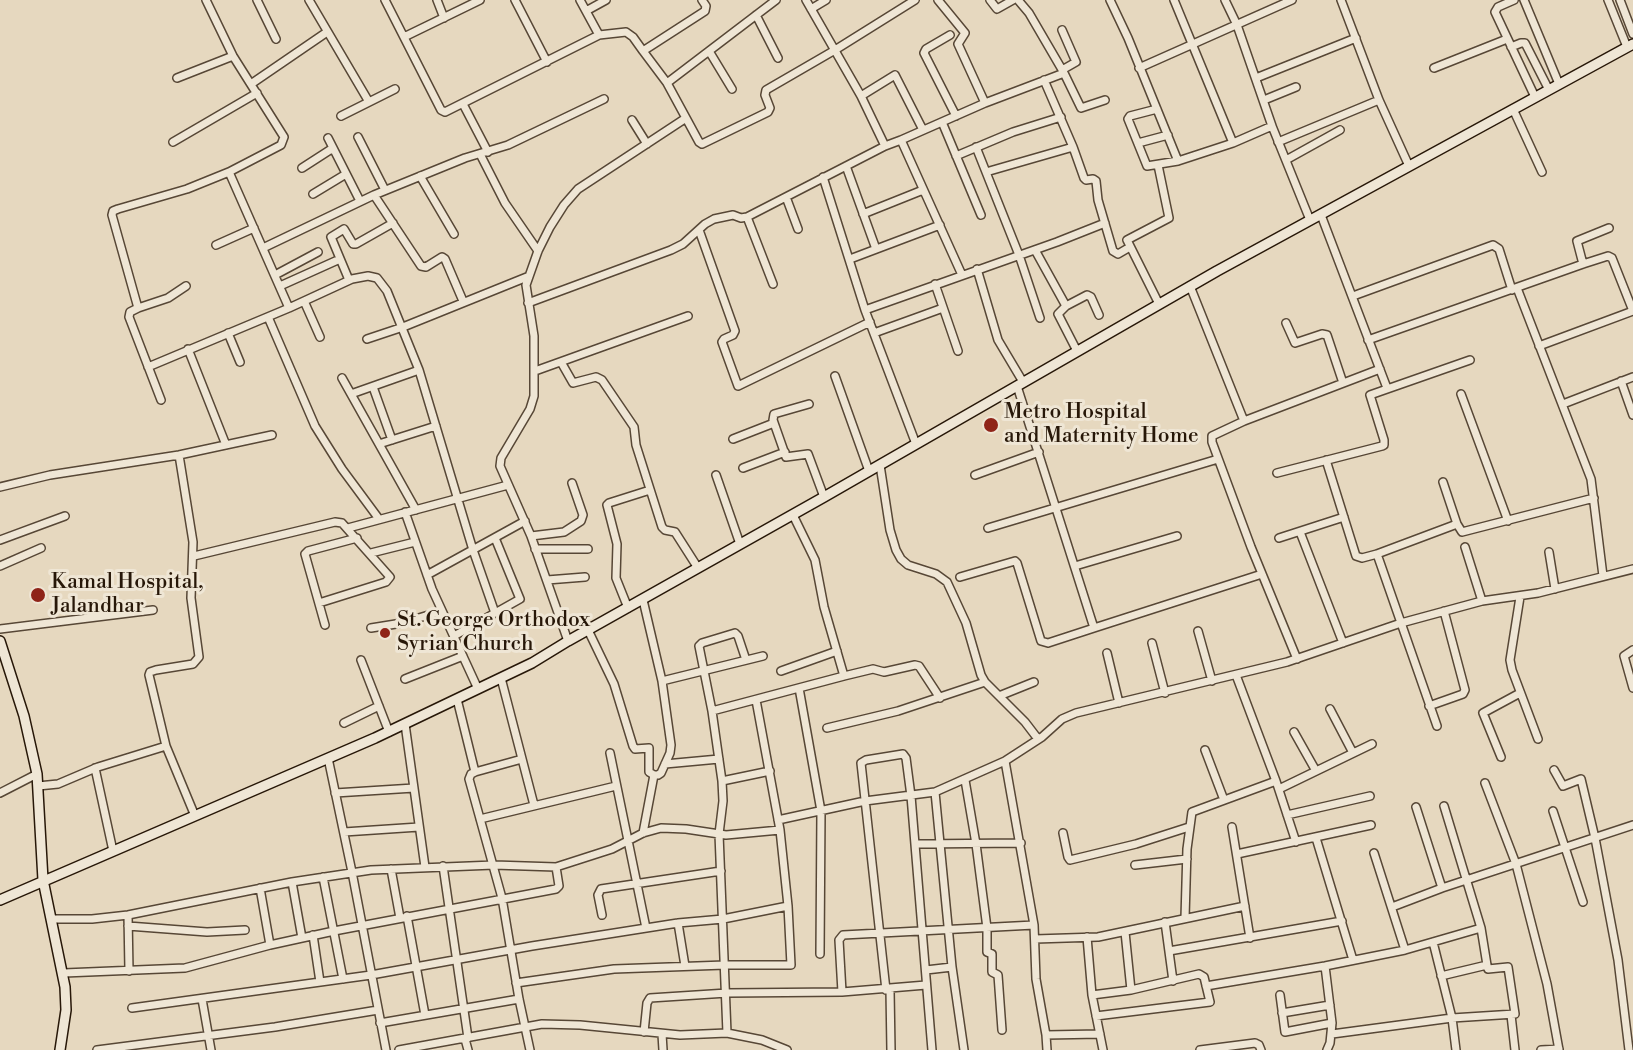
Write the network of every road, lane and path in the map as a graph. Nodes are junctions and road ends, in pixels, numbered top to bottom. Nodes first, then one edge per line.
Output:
1 (206, 0) edge
2 (257, 0) edge
3 (309, 0) edge
4 (385, 0) edge
5 (437, 0) edge
6 (480, 0) edge
7 (515, 0) edge
8 (580, 0) edge
9 (606, 0) edge
10 (702, 0) edge
11 (776, 0) edge
12 (806, 0) edge
13 (826, 0) edge
14 (915, 0) edge
15 (938, 0) edge
16 (990, 0) edge
17 (1016, 0) edge
18 (1110, 0) edge
19 (1174, 0) edge
20 (1225, 0) edge
21 (1292, 0) edge
22 (1341, 0) edge
23 (1515, 0) edge
24 (1524, 0) edge
25 (1608, 0) edge
26 (1620, 0) edge
27 (811, 9) junction
28 (586, 11) junction
29 (756, 15) junction
30 (444, 18) junction
31 (1237, 25) junction
32 (1062, 30) dead end
33 (327, 32) junction
34 (1633, 34) edge
35 (599, 35) junction
36 (950, 35) dead end
37 (404, 37) junction
38 (1356, 38) junction
39 (276, 39) dead end
40 (1507, 39) junction
41 (1193, 44) junction
42 (1630, 45) edge
43 (1511, 47) junction
44 (835, 50) junction
45 (643, 51) junction
46 (709, 51) junction
47 (233, 56) junction
48 (778, 58) dead end
49 (547, 62) junction
50 (1139, 68) junction
51 (1434, 68) dead end
52 (1063, 71) junction
53 (177, 78) dead end
54 (1256, 78) junction
55 (1044, 80) junction
56 (667, 83) junction
57 (251, 84) junction
58 (1559, 84) junction
59 (1296, 87) dead end
60 (395, 89) dead end
61 (732, 89) dead end
62 (1549, 90) junction
63 (257, 93) junction
64 (861, 96) junction
65 (1535, 97) junction
66 (604, 99) dead end
67 (1105, 100) dead end
68 (1264, 100) junction
69 (1379, 100) junction
70 (369, 102) junction
71 (986, 103) junction
72 (463, 104) junction
73 (1157, 109) junction
74 (1513, 109) junction
75 (340, 116) dead end
76 (956, 116) junction
77 (686, 117) junction
78 (1061, 117) junction
79 (632, 120) dead end
80 (942, 122) junction
81 (1272, 126) junction
82 (923, 130) junction
83 (1340, 130) dead end
84 (1168, 135) junction
85 (328, 138) dead end
86 (358, 138) dead end
87 (901, 140) junction
88 (173, 142) dead end
89 (1233, 142) junction
90 (1278, 142) junction
91 (1138, 143) junction
92 (647, 144) junction
93 (885, 146) junction
94 (976, 147) junction
95 (1074, 147) junction
96 (333, 148) junction
97 (484, 153) junction
98 (956, 156) junction
99 (1286, 160) junction
100 (1178, 161) junction
101 (1158, 165) junction
102 (846, 166) junction
103 (1409, 166) junction
104 (303, 168) dead end
105 (229, 172) junction
106 (986, 172) junction
107 (1542, 172) dead end
108 (346, 174) junction
109 (420, 176) junction
110 (823, 177) junction
111 (385, 190) junction
112 (923, 190) junction
113 (313, 194) dead end
114 (374, 195) junction
115 (786, 197) junction
116 (360, 201) junction
117 (863, 214) junction
118 (981, 215) dead end
119 (1321, 215) junction
120 (747, 217) junction
121 (1310, 220) junction
122 (393, 223) junction
123 (1105, 223) junction
124 (939, 225) junction
125 (254, 228) junction
126 (1609, 228) dead end
127 (699, 230) junction
128 (798, 230) dead end
129 (454, 234) dead end
130 (216, 245) dead end
131 (1130, 247) junction
132 (262, 248) junction
133 (876, 249) junction
134 (538, 250) junction
135 (1035, 250) junction
136 (318, 252) dead end
137 (1019, 255) junction
138 (340, 259) junction
139 (850, 259) junction
140 (1583, 264) junction
141 (977, 269) junction
142 (275, 275) junction
143 (962, 275) junction
144 (527, 277) junction
145 (349, 280) junction
146 (773, 284) dead end
147 (935, 284) junction
148 (186, 286) dead end
149 (280, 286) junction
150 (1190, 286) junction
151 (1515, 289) junction
152 (1353, 296) junction
153 (304, 301) junction
154 (463, 301) junction
155 (1631, 301) edge
156 (528, 303) junction
157 (1159, 304) junction
158 (1066, 306) junction
159 (138, 308) junction
160 (289, 308) junction
161 (943, 308) junction
162 (865, 310) junction
163 (1099, 315) dead end
164 (688, 316) dead end
165 (268, 317) junction
166 (1040, 318) dead end
167 (870, 322) junction
168 (1286, 323) dead end
169 (403, 327) junction
170 (228, 333) junction
171 (874, 333) junction
172 (320, 337) dead end
173 (367, 339) dead end
174 (1368, 340) junction
175 (1539, 346) junction
176 (188, 349) junction
177 (958, 351) dead end
178 (1077, 351) junction
179 (1470, 360) dead end
180 (240, 362) dead end
181 (561, 362) junction
182 (148, 367) junction
183 (1380, 369) junction
184 (419, 370) junction
185 (535, 371) junction
186 (835, 376) dead end
187 (1633, 377) edge
188 (342, 378) dead end
189 (1621, 381) junction
190 (1343, 383) junction
191 (1020, 384) junction
192 (373, 387) junction
193 (1387, 387) junction
194 (351, 394) junction
195 (1461, 394) dead end
196 (161, 400) dead end
197 (808, 404) dead end
198 (1563, 404) junction
199 (1633, 415) edge
200 (1244, 421) junction
201 (774, 423) junction
202 (436, 426) junction
203 (272, 435) dead end
204 (733, 439) dead end
205 (392, 440) junction
206 (379, 444) junction
207 (916, 444) junction
208 (226, 446) junction
209 (1039, 452) junction
210 (784, 453) junction
211 (179, 455) junction
212 (1218, 459) junction
213 (1326, 460) junction
214 (880, 465) junction
215 (742, 468) dead end
216 (869, 471) junction
217 (1277, 473) dead end
218 (716, 475) dead end
219 (975, 475) dead end
220 (1443, 482) dead end
221 (572, 483) dead end
222 (508, 485) junction
223 (0, 487) edge
224 (650, 489) junction
225 (825, 497) junction
226 (459, 498) junction
227 (1594, 498) junction
228 (1056, 508) junction
229 (416, 510) junction
230 (405, 512) junction
231 (793, 514) junction
232 (65, 516) dead end
233 (1344, 517) junction
234 (379, 519) junction
235 (525, 521) junction
236 (1508, 521) junction
237 (1457, 524) junction
238 (348, 528) junction
239 (988, 528) dead end
240 (1300, 532) junction
241 (531, 536) junction
242 (1178, 536) dead end
243 (357, 538) junction
244 (495, 538) junction
245 (1279, 538) dead end
246 (0, 540) edge
247 (415, 542) junction
248 (740, 544) junction
249 (1465, 547) dead end
250 (41, 548) dead end
251 (535, 549) junction
252 (588, 549) dead end
253 (473, 550) junction
254 (1549, 552) dead end
255 (370, 553) junction
256 (1377, 554) junction
257 (194, 556) junction
258 (0, 566) edge
259 (1075, 566) junction
260 (698, 568) junction
261 (1633, 569) edge
262 (1262, 573) junction
263 (427, 575) junction
264 (1603, 576) junction
265 (585, 577) dead end
266 (960, 577) dead end
267 (547, 580) junction
268 (1555, 589) junction
269 (1520, 597) junction
270 (643, 600) junction
271 (1482, 601) junction
272 (319, 603) junction
273 (628, 608) junction
274 (153, 610) dead end
275 (442, 611) junction
276 (1444, 611) junction
277 (495, 614) junction
278 (1401, 623) junction
279 (325, 626) dead end
280 (371, 628) dead end
281 (1094, 628) junction
282 (0, 629) edge
283 (588, 630) junction
284 (1198, 631) dead end
285 (454, 636) junction
286 (0, 641) edge
287 (568, 641) junction
288 (1152, 643) dead end
289 (1343, 643) junction
290 (1633, 650) edge
291 (837, 651) junction
292 (1107, 653) dead end
293 (463, 656) junction
294 (763, 656) dead end
295 (1297, 659) junction
296 (361, 660) dead end
297 (746, 660) junction
298 (704, 671) junction
299 (781, 671) dead end
300 (844, 675) junction
301 (1236, 675) junction
302 (501, 678) junction
303 (405, 679) dead end
304 (662, 681) junction
305 (1212, 681) junction
306 (985, 682) junction
307 (1034, 682) dead end
308 (799, 688) junction
309 (1633, 688) edge
310 (478, 689) junction
311 (1165, 693) junction
312 (1520, 693) junction
313 (999, 696) junction
314 (939, 698) junction
315 (457, 699) junction
316 (756, 700) junction
317 (1119, 703) junction
318 (379, 706) junction
319 (1430, 706) junction
320 (1330, 709) dead end
321 (712, 711) junction
322 (344, 723) dead end
323 (405, 724) junction
324 (1437, 726) dead end
325 (827, 728) dead end
326 (389, 732) junction
327 (1294, 732) dead end
328 (1038, 739) junction
329 (1538, 739) dead end
330 (1372, 744) dead end
331 (166, 746) junction
332 (1205, 750) dead end
333 (610, 753) dead end
334 (1353, 753) junction
335 (1501, 757) dead end
336 (328, 758) junction
337 (522, 759) junction
338 (719, 759) junction
339 (1005, 761) junction
340 (665, 764) junction
341 (95, 768) junction
342 (1554, 770) dead end
343 (770, 771) junction
344 (1316, 771) junction
345 (475, 772) junction
346 (37, 774) junction
347 (654, 775) junction
348 (965, 780) junction
349 (722, 781) junction
350 (1276, 781) junction
351 (1485, 783) dead end
352 (38, 786) junction
353 (616, 786) junction
354 (414, 788) junction
355 (1279, 789) junction
356 (935, 792) junction
357 (0, 793) edge
358 (335, 793) junction
359 (911, 796) junction
360 (1370, 796) dead end
361 (1224, 800) junction
362 (865, 801) junction
363 (534, 806) junction
364 (1444, 806) dead end
365 (1416, 807) dead end
366 (821, 811) junction
367 (1552, 811) dead end
368 (1287, 815) junction
369 (195, 816) junction
370 (480, 819) junction
371 (778, 820) junction
372 (1371, 825) dead end
373 (1633, 825) edge
374 (419, 827) junction
375 (1189, 827) junction
376 (1232, 827) dead end
377 (780, 830) junction
378 (344, 832) junction
379 (643, 833) junction
380 (1063, 833) dead end
381 (719, 834) junction
382 (1316, 838) junction
383 (1595, 838) junction
384 (1296, 842) junction
385 (628, 843) junction
386 (1021, 843) junction
387 (915, 844) junction
388 (939, 844) junction
389 (976, 844) junction
390 (1566, 847) junction
391 (112, 851) junction
392 (1374, 853) dead end
393 (1237, 854) junction
394 (1187, 859) junction
395 (1516, 864) junction
396 (494, 865) junction
397 (1135, 865) dead end
398 (443, 866) junction
399 (425, 867) junction
400 (556, 867) junction
401 (391, 869) junction
402 (721, 871) junction
403 (352, 872) junction
404 (324, 878) junction
405 (1468, 879) junction
406 (43, 880) junction
407 (292, 882) junction
408 (637, 884) junction
409 (260, 888) junction
410 (1442, 888) junction
411 (502, 898) junction
412 (0, 900) edge
413 (1583, 903) dead end
414 (788, 906) junction
415 (1245, 906) junction
416 (1392, 907) junction
417 (448, 908) junction
418 (128, 915) junction
419 (602, 915) dead end
420 (404, 917) junction
421 (1185, 918) junction
422 (52, 919) junction
423 (723, 919) junction
424 (1342, 921) junction
425 (1165, 922) junction
426 (678, 923) junction
427 (361, 925) junction
428 (1034, 925) junction
429 (128, 926) junction
430 (646, 928) junction
431 (987, 928) junction
432 (1481, 928) junction
433 (949, 929) junction
434 (244, 930) dead end
435 (923, 930) junction
436 (334, 931) junction
437 (1125, 932) junction
438 (881, 933) junction
439 (313, 935) junction
440 (1087, 937) junction
441 (302, 938) junction
442 (1250, 938) junction
443 (1035, 939) junction
444 (1433, 942) junction
445 (270, 945) junction
446 (510, 950) junction
447 (1405, 950) junction
448 (1169, 951) junction
449 (820, 954) dead end
450 (456, 960) junction
451 (1353, 960) junction
452 (725, 965) junction
453 (1487, 965) junction
454 (685, 966) junction
455 (1325, 966) junction
456 (416, 967) junction
457 (952, 967) junction
458 (926, 970) junction
459 (129, 971) junction
460 (64, 974) junction
461 (371, 975) junction
462 (1441, 976) junction
463 (343, 979) junction
464 (1173, 981) junction
465 (320, 982) junction
466 (516, 983) junction
467 (926, 985) junction
468 (1206, 986) junction
469 (888, 990) junction
470 (1131, 990) junction
471 (842, 992) junction
472 (727, 993) junction
473 (1092, 995) junction
474 (1280, 995) dead end
475 (202, 999) junction
476 (519, 999) junction
477 (1330, 1005) junction
478 (132, 1008) dead end
479 (464, 1008) junction
480 (378, 1010) junction
481 (1282, 1013) junction
482 (425, 1015) junction
483 (1511, 1015) junction
484 (1096, 1016) junction
485 (1452, 1018) junction
486 (380, 1023) junction
487 (1332, 1023) junction
488 (524, 1026) junction
489 (1002, 1030) dead end
490 (644, 1032) junction
491 (727, 1033) junction
492 (662, 1034) junction
493 (1100, 1034) junction
494 (1332, 1034) junction
495 (1046, 1035) junction
496 (209, 1036) junction
497 (467, 1038) junction
498 (1559, 1049) edge
499 (60, 1050) edge
500 (98, 1050) edge
501 (211, 1050) edge
502 (386, 1050) edge
503 (399, 1050) edge
504 (468, 1050) edge
505 (530, 1050) edge
506 (663, 1050) edge
507 (788, 1050) edge
508 (891, 1050) edge
509 (932, 1050) edge
510 (964, 1050) edge
511 (1047, 1050) edge
512 (1103, 1050) edge
513 (1200, 1050) edge
514 (1261, 1050) edge
515 (1327, 1050) edge
516 (1456, 1050) edge
517 (1515, 1050) edge
518 (1541, 1050) edge
519 (1629, 1050) edge

1 - 47 street
2 - 39 street
3 - 33 street
4 - 37 street
5 - 30 street
6 - 30 street
7 - 49 street
8 - 28 street
9 - 28 street
10 - 45 street
11 - 29 street
12 - 27 street
13 - 27 street
14 - 44 street
15 - 71 street
16 - 17 street
17 - 52 street
18 - 50 street
19 - 41 street
20 - 31 street
21 - 31 street
22 - 38 street
23 - 40 street
24 - 58 street
25 - 42 street
26 - 34 street
27 - 44 street
28 - 35 street
29 - 46 street
29 - 48 street
30 - 37 street
31 - 41 street
31 - 54 street
32 - 52 street
33 - 57 street
33 - 70 street
35 - 45 street
35 - 49 street
36 - 76 street
37 - 72 street
38 - 54 street
38 - 69 street
40 - 43 street
40 - 51 street
41 - 50 street
41 - 89 street
42 - 58 main road
43 - 62 street
43 - 65 street
44 - 64 street
44 - 77 street
45 - 56 street
46 - 56 street
46 - 61 street
47 - 53 street
47 - 57 street
49 - 72 street
50 - 73 street
52 - 55 street
52 - 67 street
54 - 68 street
55 - 71 street
55 - 78 street
56 - 77 street
57 - 63 street
58 - 62 main road
59 - 68 street
60 - 70 street
62 - 65 main road
63 - 88 street
63 - 105 street
64 - 82 street
64 - 93 street
65 - 74 main road
66 - 97 street
68 - 81 street
69 - 90 street
69 - 103 street
70 - 75 street
71 - 76 street
72 - 97 street
73 - 84 street
73 - 91 street
74 - 103 main road
74 - 107 street
76 - 80 street
77 - 92 street
78 - 94 street
78 - 95 street
79 - 92 street
80 - 82 street
80 - 98 street
81 - 89 street
81 - 90 street
82 - 87 street
83 - 99 street
84 - 91 street
84 - 100 street
85 - 96 street
86 - 111 street
87 - 93 street
87 - 112 street
89 - 100 street
90 - 99 street
91 - 101 street
92 - 134 street
93 - 102 street
94 - 98 street
94 - 106 street
95 - 106 street
95 - 123 street
96 - 104 street
96 - 108 street
97 - 109 street
97 - 134 street
98 - 118 street
99 - 121 street
100 - 101 street
101 - 131 street
102 - 110 street
102 - 117 street
103 - 119 main road
105 - 125 street
105 - 159 street
106 - 137 street
108 - 113 street
108 - 116 street
109 - 111 street
109 - 129 street
110 - 115 street
110 - 139 street
111 - 114 street
112 - 117 street
112 - 124 street
114 - 116 street
114 - 122 street
115 - 120 street
115 - 128 street
116 - 132 street
117 - 133 street
119 - 121 main road
119 - 152 street
120 - 127 street
120 - 146 street
121 - 150 main road
122 - 138 street
122 - 154 street
123 - 131 street
123 - 135 street
124 - 133 street
124 - 143 street
125 - 130 street
125 - 132 street
126 - 140 street
127 - 156 street
127 - 167 street
131 - 157 street
132 - 142 street
133 - 139 street
134 - 144 street
135 - 137 street
135 - 158 street
136 - 142 street
137 - 141 street
137 - 166 street
138 - 145 street
138 - 149 street
139 - 162 street
140 - 151 street
140 - 155 street
141 - 143 street
141 - 191 street
142 - 149 street
143 - 147 street
144 - 154 street
144 - 156 street
145 - 153 street
145 - 169 street
147 - 161 street
147 - 162 street
148 - 159 street
149 - 160 street
150 - 157 main road
150 - 200 street
151 - 152 street
151 - 174 street
151 - 175 street
152 - 174 street
153 - 160 street
153 - 172 street
154 - 169 street
155 - 175 street
156 - 185 street
157 - 178 main road
158 - 163 street
158 - 178 street
159 - 182 street
160 - 165 street
161 - 171 street
161 - 177 street
162 - 167 street
164 - 181 street
165 - 170 street
165 - 234 street
167 - 171 street
168 - 190 street
169 - 173 street
169 - 184 street
170 - 176 street
170 - 180 street
171 - 207 street
174 - 183 street
175 - 198 street
176 - 182 street
176 - 208 street
178 - 191 main road
179 - 193 street
181 - 185 street
181 - 224 street
182 - 196 street
183 - 190 street
183 - 193 street
184 - 192 street
184 - 202 street
185 - 222 street
186 - 216 street
187 - 189 street
188 - 194 street
189 - 198 street
189 - 199 street
190 - 200 street
191 - 207 main road
191 - 209 street
192 - 194 street
192 - 205 street
193 - 213 street
194 - 206 street
195 - 236 street
197 - 201 street
198 - 227 street
200 - 212 street
201 - 204 street
201 - 210 street
202 - 205 street
202 - 226 street
203 - 208 street
205 - 206 street
206 - 229 street
207 - 214 main road
208 - 211 street
209 - 219 street
209 - 228 street
210 - 215 street
210 - 225 street
211 - 223 street
211 - 257 street
212 - 228 street
212 - 262 street
213 - 217 street
213 - 233 street
214 - 216 main road
214 - 306 street
216 - 225 main road
218 - 248 street
220 - 237 street
221 - 241 street
222 - 226 street
222 - 235 street
224 - 260 street
224 - 273 street
225 - 231 main road
226 - 229 street
226 - 253 street
227 - 236 street
227 - 264 street
228 - 239 street
228 - 259 street
229 - 230 street
230 - 234 street
230 - 247 street
231 - 248 main road
231 - 291 street
232 - 246 street
233 - 240 street
233 - 256 street
234 - 238 street
235 - 241 street
235 - 244 street
236 - 237 street
237 - 256 street
238 - 243 street
238 - 257 street
240 - 245 street
240 - 289 street
241 - 251 street
242 - 259 street
243 - 255 street
243 - 272 street
244 - 253 street
244 - 277 street
247 - 255 street
247 - 263 street
248 - 260 main road
249 - 271 street
250 - 258 street
251 - 252 street
251 - 267 street
253 - 263 street
253 - 277 street
254 - 268 street
255 - 272 street
256 - 278 street
257 - 331 street
259 - 281 street
260 - 270 main road
261 - 264 street
262 - 281 street
262 - 295 street
263 - 275 street
264 - 268 street
265 - 267 street
266 - 281 street
267 - 287 street
268 - 269 street
269 - 271 street
269 - 312 street
270 - 273 main road
270 - 304 street
271 - 276 street
272 - 279 street
273 - 283 main road
274 - 282 street
275 - 280 street
275 - 285 street
276 - 278 street
276 - 319 street
277 - 285 street
278 - 289 street
278 - 319 street
283 - 287 main road
283 - 347 street
284 - 305 street
285 - 293 street
286 - 346 main road
287 - 302 main road
288 - 311 street
289 - 295 street
290 - 309 street
291 - 299 street
291 - 300 street
292 - 317 street
293 - 303 street
293 - 310 street
294 - 297 street
295 - 301 street
296 - 318 street
297 - 298 street
297 - 298 street
298 - 304 street
298 - 321 street
300 - 308 street
300 - 314 street
301 - 305 street
301 - 350 street
302 - 310 main road
302 - 337 street
304 - 340 street
305 - 311 street
306 - 313 street
306 - 314 street
307 - 313 street
308 - 316 street
308 - 366 street
310 - 315 main road
311 - 317 street
312 - 329 street
312 - 335 street
313 - 328 street
314 - 325 street
315 - 323 main road
315 - 345 street
316 - 321 street
316 - 343 street
317 - 328 street
318 - 322 street
318 - 326 street
319 - 324 street
320 - 334 street
321 - 338 street
323 - 326 main road
323 - 354 street
326 - 336 main road
327 - 344 street
328 - 339 street
330 - 334 street
331 - 341 street
331 - 369 street
332 - 361 street
333 - 353 street
334 - 344 street
336 - 358 street
336 - 369 main road
337 - 345 street
337 - 363 street
338 - 340 street
338 - 349 street
339 - 348 street
339 - 386 street
340 - 347 street
341 - 352 street
341 - 391 street
342 - 383 street
343 - 349 street
343 - 371 street
344 - 355 street
345 - 370 street
346 - 352 main road
346 - 357 street
347 - 379 street
348 - 356 street
348 - 389 street
349 - 381 street
350 - 355 street
350 - 361 street
351 - 395 street
352 - 406 main road
353 - 363 street
353 - 385 street
354 - 358 street
354 - 374 street
355 - 368 street
356 - 359 street
356 - 388 street
358 - 378 street
359 - 362 street
359 - 362 street
359 - 387 street
360 - 368 street
361 - 375 street
362 - 366 street
362 - 438 street
363 - 370 street
364 - 405 street
365 - 410 street
366 - 371 street
366 - 449 street
367 - 390 street
368 - 384 street
369 - 391 main road
370 - 396 street
371 - 377 street
372 - 382 street
373 - 383 street
374 - 378 street
374 - 399 street
375 - 380 street
375 - 394 street
376 - 393 street
377 - 381 street
377 - 414 street
378 - 403 street
379 - 381 street
379 - 385 street
381 - 402 street
382 - 384 street
382 - 424 street
383 - 390 street
383 - 519 street
384 - 393 street
385 - 400 street
385 - 408 street
386 - 389 street
386 - 428 street
387 - 388 street
387 - 435 street
388 - 389 street
388 - 433 street
389 - 431 street
390 - 395 street
390 - 413 street
391 - 406 main road
392 - 416 street
393 - 415 street
394 - 397 street
394 - 421 street
395 - 405 street
395 - 498 street
396 - 398 street
396 - 400 street
396 - 411 street
398 - 399 street
398 - 417 street
399 - 401 street
400 - 411 street
401 - 403 street
401 - 420 street
402 - 408 street
402 - 423 street
403 - 404 street
403 - 427 street
404 - 407 street
404 - 436 street
405 - 410 street
405 - 432 street
406 - 412 main road
406 - 422 main road
407 - 409 street
407 - 441 street
408 - 419 street
408 - 430 street
409 - 418 street
409 - 445 street
410 - 416 street
411 - 417 street
411 - 446 street
414 - 423 street
414 - 452 street
415 - 421 street
415 - 442 street
416 - 447 street
417 - 420 street
417 - 450 street
418 - 422 street
418 - 429 street
420 - 427 street
420 - 456 street
421 - 425 street
422 - 460 main road
423 - 426 street
423 - 452 street
424 - 442 street
424 - 451 street
425 - 437 street
425 - 448 street
426 - 430 street
426 - 454 street
427 - 436 street
427 - 461 street
428 - 431 street
428 - 443 street
429 - 434 street
429 - 459 street
430 - 446 street
431 - 433 street
431 - 489 street
432 - 444 street
432 - 453 street
433 - 435 street
433 - 457 street
435 - 438 street
435 - 458 street
436 - 439 street
436 - 463 street
437 - 440 street
437 - 470 street
438 - 469 street
438 - 471 street
439 - 441 street
439 - 465 street
440 - 443 street
440 - 473 street
441 - 445 street
442 - 448 street
443 - 495 street
444 - 447 street
444 - 462 street
445 - 459 street
446 - 450 street
446 - 466 street
447 - 451 street
448 - 464 street
450 - 456 street
450 - 479 street
451 - 455 street
452 - 454 street
452 - 472 street
453 - 462 street
453 - 483 street
454 - 466 street
455 - 468 street
455 - 477 street
456 - 461 street
456 - 482 street
457 - 458 street
457 - 510 street
458 - 467 street
459 - 460 street
460 - 499 main road
461 - 463 street
461 - 480 street
462 - 485 street
463 - 465 street
464 - 468 street
464 - 470 street
465 - 475 street
466 - 476 street
467 - 469 street
467 - 509 street
468 - 484 street
469 - 471 street
469 - 508 street
470 - 473 street
471 - 472 street
472 - 490 street
472 - 491 street
473 - 484 street
474 - 481 street
475 - 478 street
475 - 496 street
476 - 479 street
476 - 488 street
477 - 481 street
477 - 487 street
479 - 482 street
479 - 497 street
480 - 486 street
480 - 496 street
481 - 487 street
482 - 486 street
483 - 485 street
483 - 517 street
484 - 493 street
485 - 494 street
485 - 516 street
486 - 502 street
487 - 494 street
488 - 490 street
488 - 497 street
488 - 505 street
490 - 492 street
491 - 492 street
491 - 507 street
492 - 506 street
493 - 495 street
493 - 512 street
494 - 515 street
495 - 511 street
496 - 500 street
496 - 501 street
497 - 503 street
497 - 504 street
498 - 518 street
513 - 514 street

